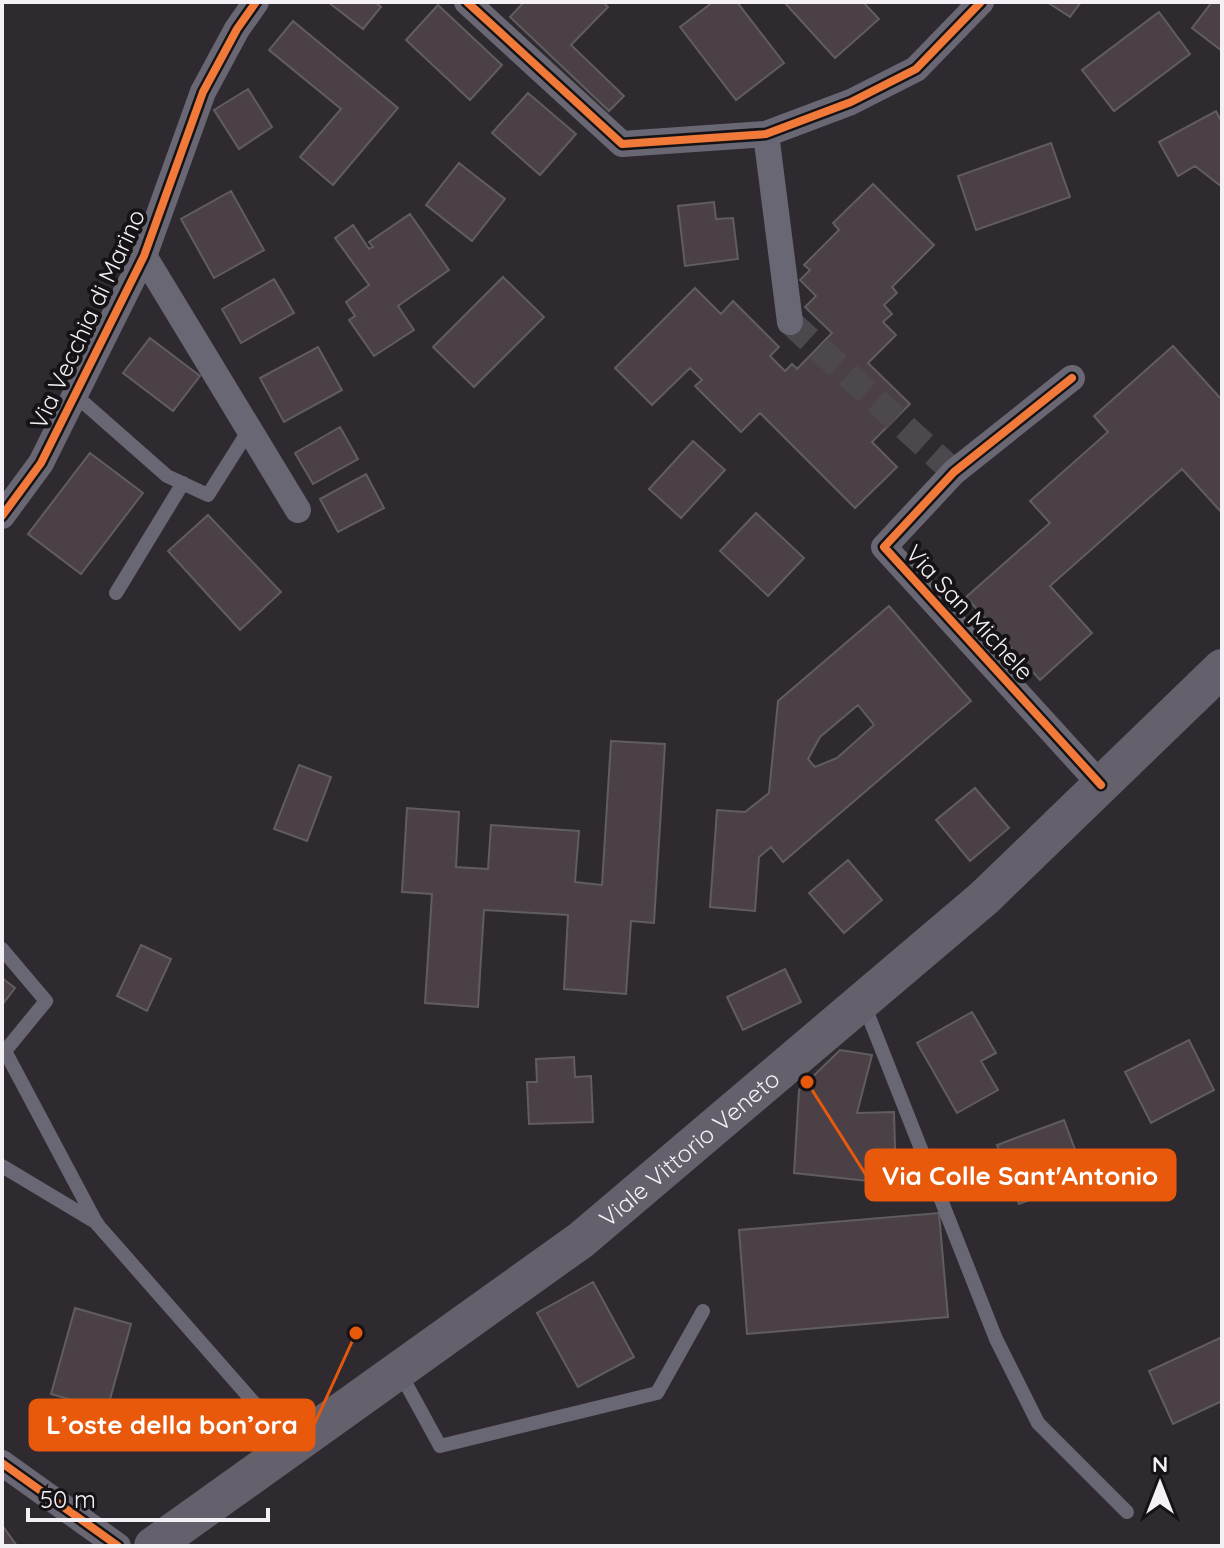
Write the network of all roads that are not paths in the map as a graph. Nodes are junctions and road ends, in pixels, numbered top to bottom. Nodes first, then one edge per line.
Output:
1 (256, 2) edge
2 (981, 2) edge
3 (477, 5) edge
4 (766, 134) junction
5 (144, 256) junction
6 (790, 322) tunnel mouth
7 (1072, 378) dead end
8 (75, 395) junction
9 (249, 430) junction
10 (183, 483) junction
11 (298, 510) dead end
12 (2, 516) edge
13 (116, 593) dead end
14 (1222, 668) edge
15 (1101, 785) junction
16 (2, 949) edge
17 (863, 1001) junction
18 (2, 1166) edge
19 (97, 1224) junction
20 (703, 1311) dead end
21 (398, 1371) junction
22 (293, 1446) junction
23 (2, 1463) edge
24 (1127, 1512) dead end
25 (73, 1514) junction
26 (94, 1546) edge
27 (118, 1546) edge
28 (153, 1546) edge

1 - 5 street, Via Vecchia di Marino
2 - 4 street
3 - 4 street
4 - 6 street
5 - 8 street, Via Vecchia di Marino
5 - 9 street, Via Vecchia di Marino
7 - 15 street, Via San Michele
8 - 10 lane
8 - 12 street, Via Vecchia di Marino
9 - 10 lane
9 - 11 street, Via Vecchia di Marino
10 - 13 lane
14 - 15 main road, Viale Vittorio Veneto
15 - 17 main road, Viale Vittorio Veneto
16 - 19 lane
17 - 21 main road, Viale Vittorio Veneto
17 - 24 lane
18 - 19 lane
19 - 22 lane
20 - 21 lane
21 - 22 main road, Viale Vittorio Veneto
22 - 28 main road, Viale Vittorio Veneto
23 - 25 street
25 - 26 street
25 - 27 street

